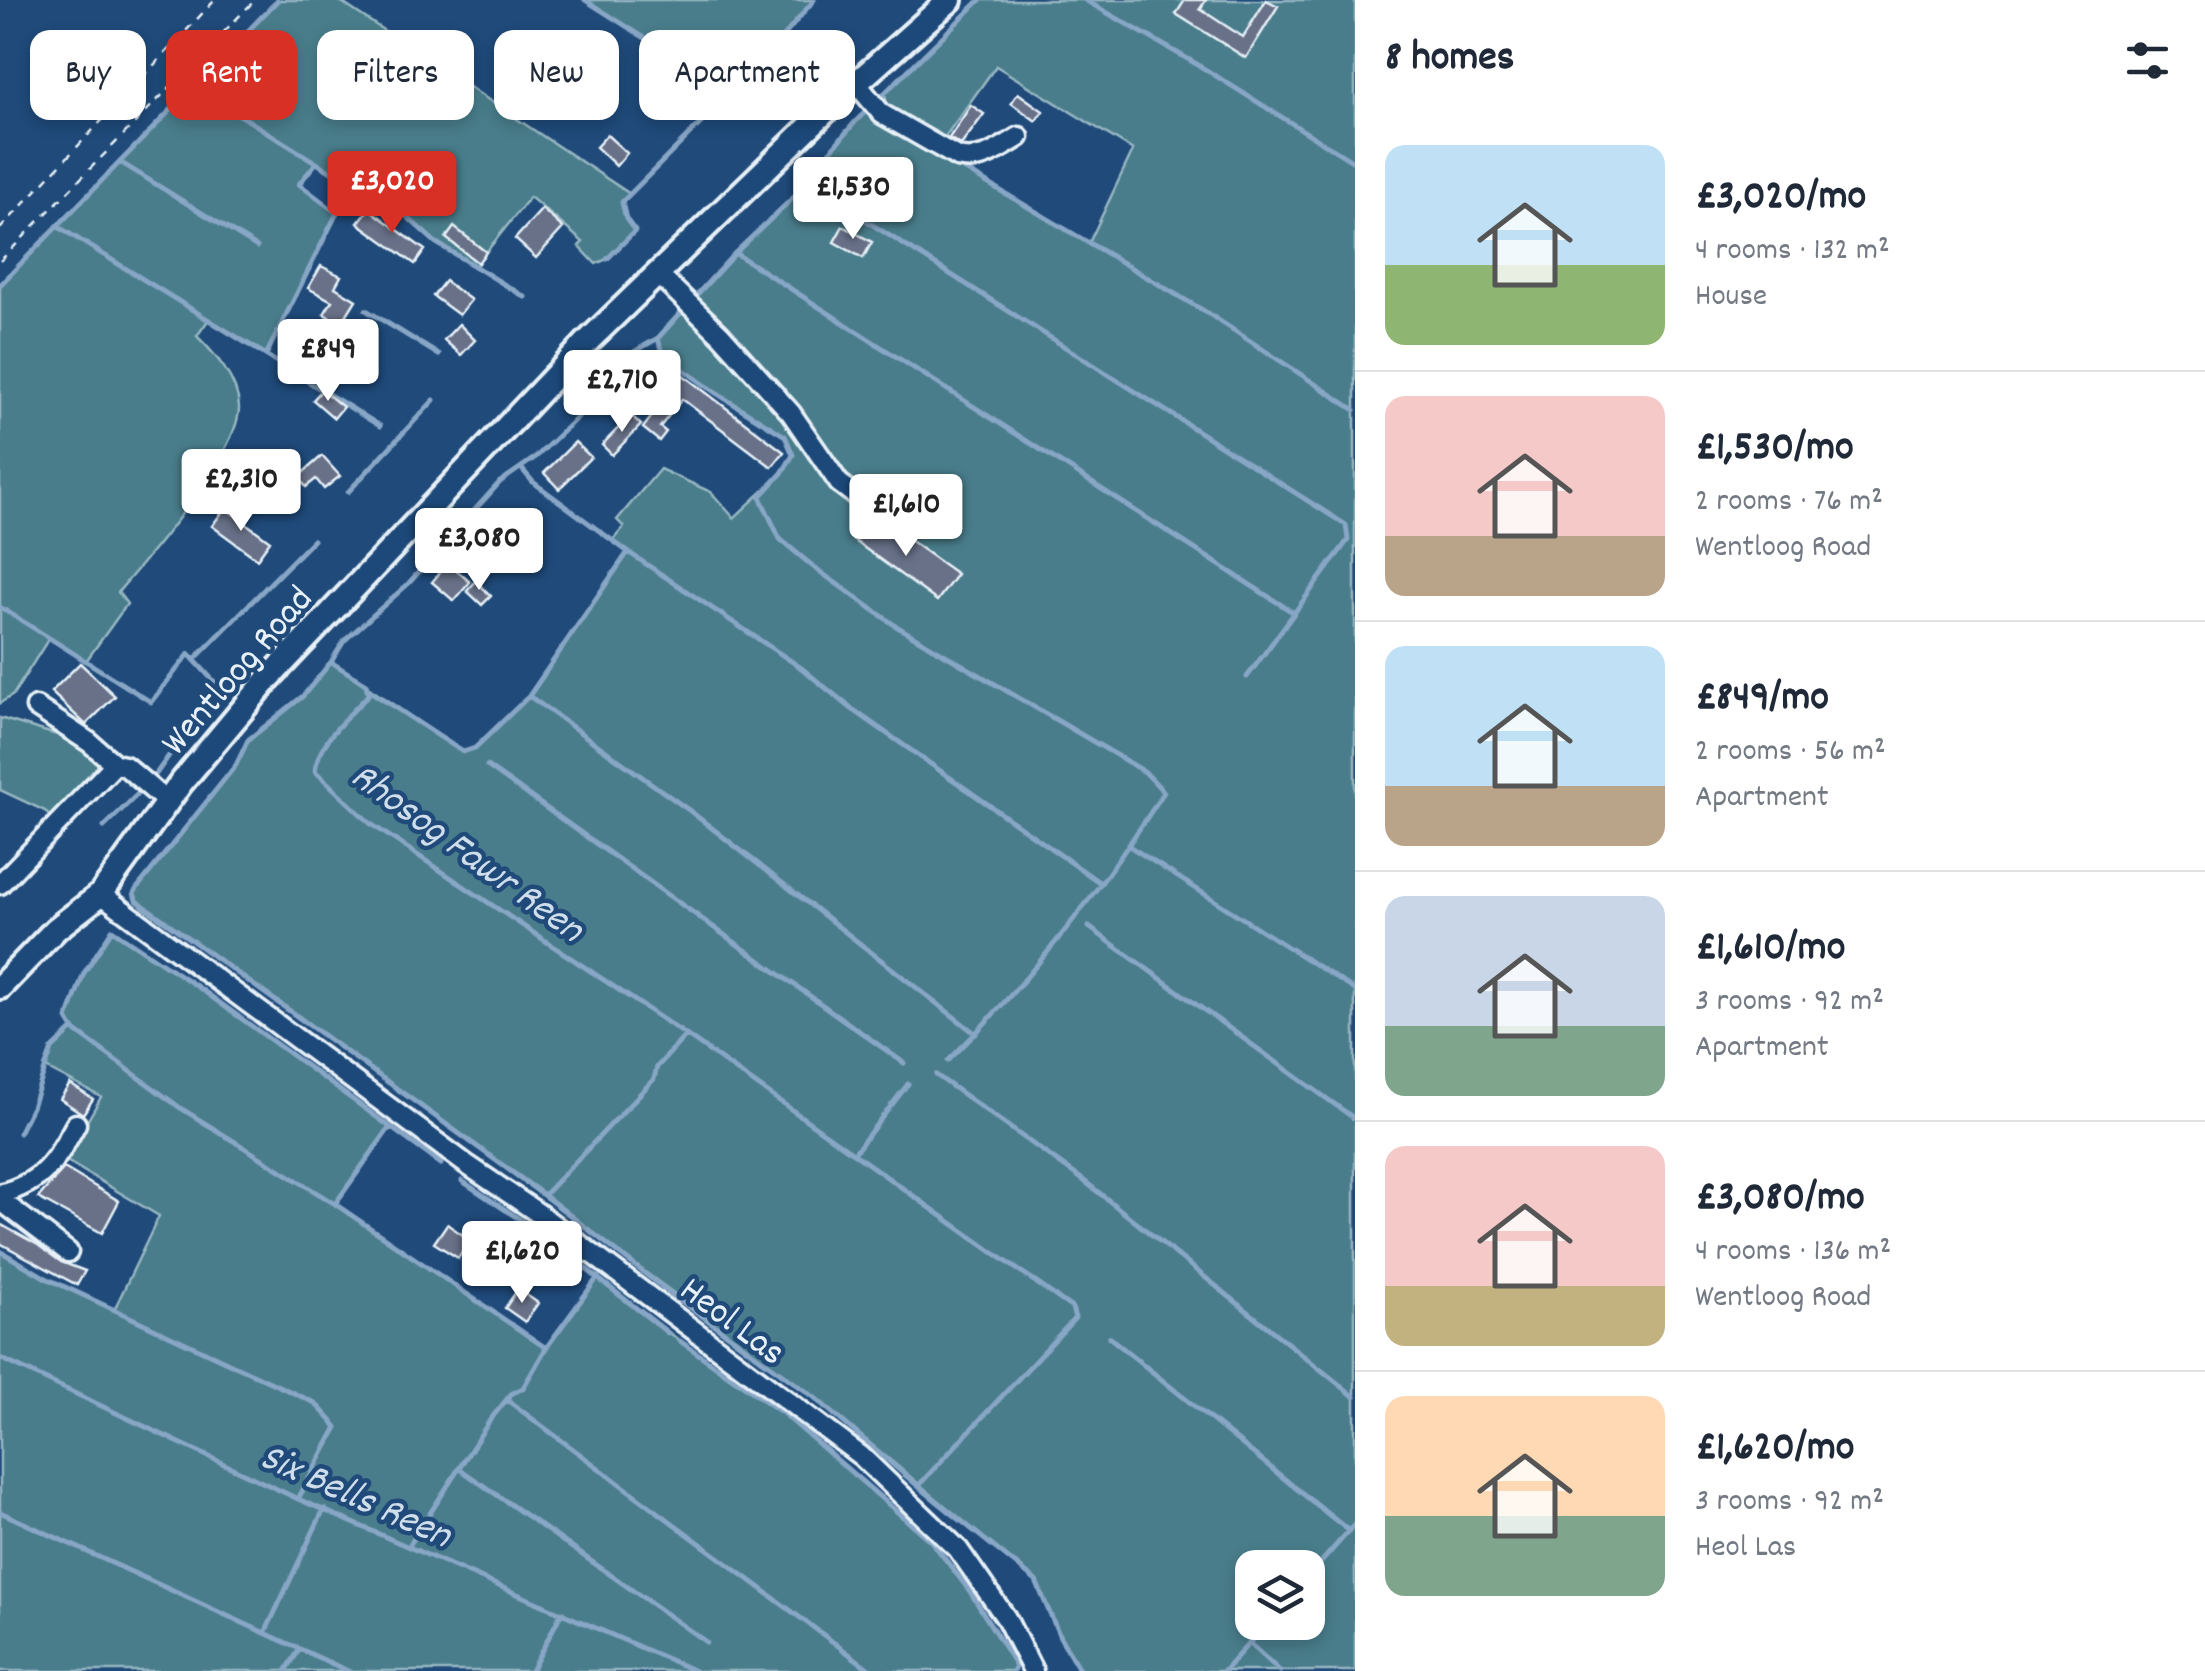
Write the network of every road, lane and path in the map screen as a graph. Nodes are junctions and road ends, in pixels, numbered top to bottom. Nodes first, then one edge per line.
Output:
1 (215, 0) edge
2 (255, 0) edge
3 (950, 0) edge
4 (869, 99) junction
5 (1018, 137) dead end
6 (0, 229) edge
7 (0, 261) edge
8 (657, 274) junction
9 (891, 522) dead end
10 (36, 707) dead end
11 (116, 764) junction
12 (167, 802) junction
13 (0, 884) edge
14 (101, 894) junction
15 (0, 987) edge
16 (76, 1124) dead end
17 (0, 1197) edge
18 (68, 1252) dead end
19 (1033, 1671) edge

1 - 6 path
2 - 7 path
3 - 4 main road, Wentloog Road
4 - 5 street
4 - 8 main road, Wentloog Road
8 - 9 street
8 - 12 main road, Wentloog Road
10 - 11 street
11 - 12 street
11 - 13 street
12 - 14 main road, Wentloog Road
14 - 15 main road, Wentloog Road
14 - 19 street, Heol Las
16 - 17 street
17 - 18 street

